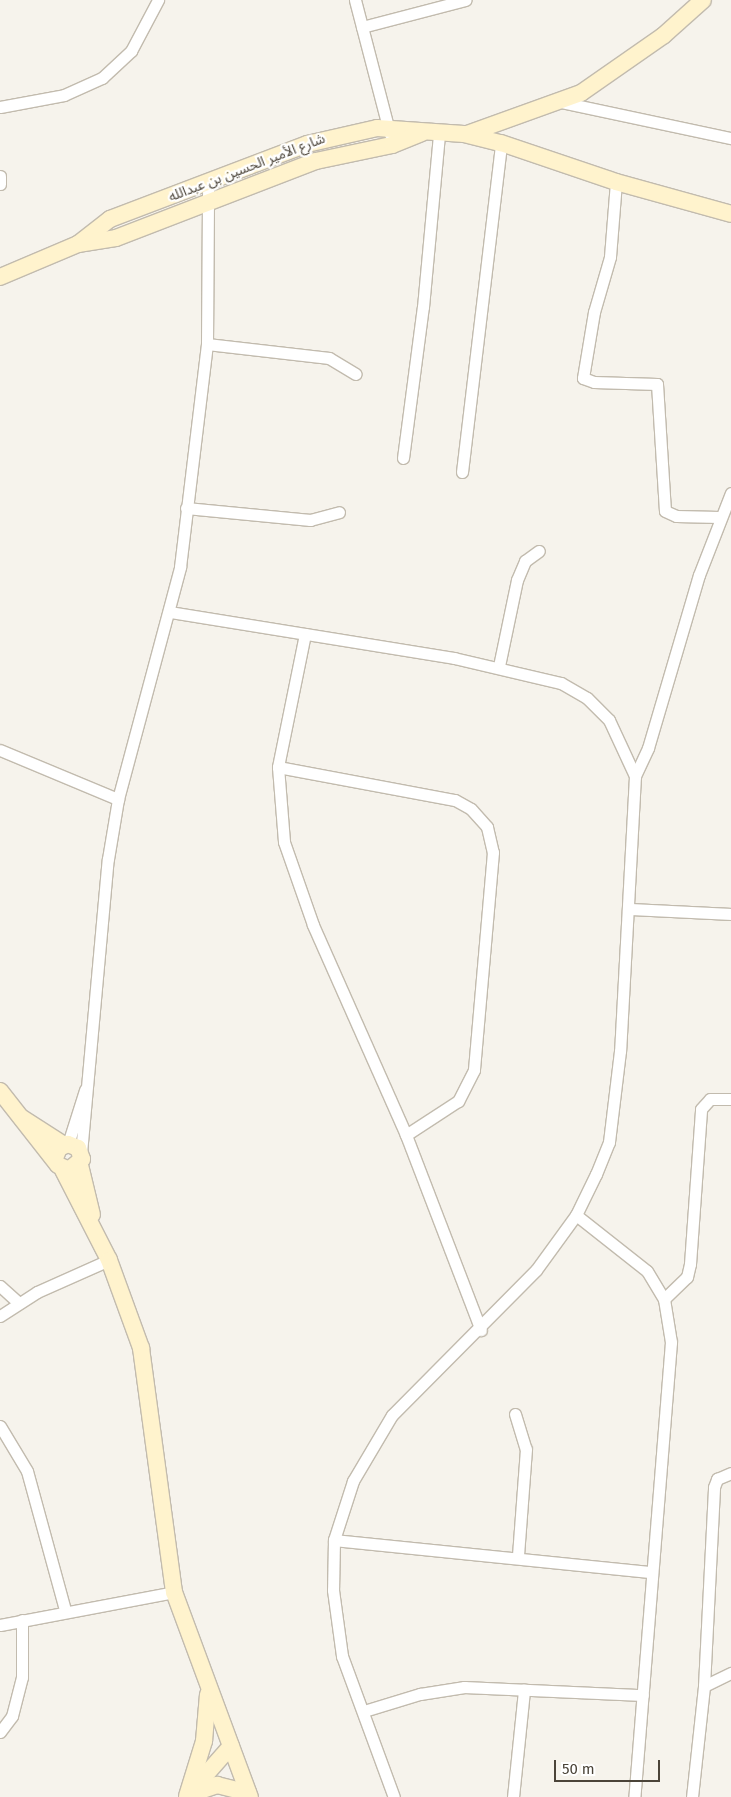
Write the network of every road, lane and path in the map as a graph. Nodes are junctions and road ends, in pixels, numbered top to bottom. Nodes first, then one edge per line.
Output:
1 (158, 0) edge
2 (355, 0) edge
3 (466, 0) edge
4 (702, 0) edge
5 (362, 27) junction
6 (562, 102) junction
7 (0, 107) edge
8 (390, 128) junction
9 (431, 134) junction
10 (464, 134) junction
11 (731, 138) edge
12 (501, 143) junction
13 (392, 145) junction
14 (0, 176) edge
15 (208, 182) junction
16 (616, 182) junction
17 (0, 184) edge
18 (208, 201) junction
19 (731, 214) edge
20 (78, 244) junction
21 (0, 277) edge
22 (207, 344) junction
23 (356, 374) dead end
24 (403, 458) dead end
25 (462, 472) dead end
26 (731, 493) edge
27 (186, 508) junction
28 (339, 512) dead end
29 (719, 517) junction
30 (539, 551) dead end
31 (170, 612) junction
32 (305, 634) junction
33 (499, 666) junction
34 (0, 750) edge
35 (278, 767) junction
36 (635, 776) junction
37 (118, 799) junction
38 (631, 909) junction
39 (731, 914) edge
40 (90, 1076) junction
41 (0, 1091) edge
42 (731, 1099) edge
43 (18, 1116) junction
44 (406, 1135) junction
45 (73, 1152) junction
46 (59, 1164) junction
47 (576, 1215) junction
48 (95, 1229) junction
49 (109, 1260) junction
50 (0, 1286) edge
51 (664, 1299) junction
52 (18, 1302) junction
53 (0, 1316) edge
54 (481, 1330) junction
55 (515, 1414) dead end
56 (0, 1426) edge
57 (731, 1473) edge
58 (334, 1540) junction
59 (518, 1556) junction
60 (651, 1572) junction
61 (174, 1592) junction
62 (65, 1610) junction
63 (22, 1620) junction
64 (0, 1625) edge
65 (731, 1673) edge
66 (208, 1683) junction
67 (704, 1686) junction
68 (524, 1690) junction
69 (643, 1696) junction
70 (364, 1712) junction
71 (0, 1732) edge
72 (230, 1746) junction
73 (249, 1795) edge
74 (186, 1797) edge
75 (394, 1797) edge
76 (513, 1797) edge
77 (634, 1797) edge
78 (692, 1797) edge

1 - 7 street
2 - 5 street
3 - 5 street
4 - 6 street
5 - 8 street
6 - 10 street
6 - 11 street
8 - 9 street, شارع الأمير الحسين بن عبدالله
8 - 13 street
8 - 15 street, شارع الأمير الحسين بن عبدالله
9 - 10 street, شارع الأمير الحسين بن عبدالله
9 - 13 street, شارع الأمير الحسين بن عبدالله
9 - 24 street
10 - 12 street, شارع الأمير الحسين بن عبدالله
12 - 16 street, شارع الأمير الحسين بن عبدالله
12 - 25 street
13 - 18 street, شارع الأمير الحسين بن عبدالله
14 - 17 street
15 - 18 street
15 - 20 street, شارع الأمير الحسين بن عبدالله
16 - 19 street, شارع الأمير الحسين بن عبدالله
16 - 29 street
18 - 20 street, شارع الأمير الحسين بن عبدالله
18 - 22 street
20 - 21 street, شارع الأمير الحسين بن عبدالله
22 - 23 street
22 - 27 street
26 - 29 street
27 - 28 street
27 - 31 street
29 - 36 street
30 - 33 street
31 - 32 street
31 - 37 street
32 - 33 street
32 - 35 street
33 - 36 street
34 - 37 street
35 - 44 street
35 - 44 street
36 - 38 street
37 - 40 street
38 - 39 street
38 - 47 street
40 - 45 street
40 - 45 street
41 - 43 street
42 - 51 street
43 - 45 street
43 - 46 street
44 - 54 street
45 - 46 street
45 - 46 street
45 - 48 street
46 - 48 street
47 - 51 street
47 - 54 street
48 - 49 street
49 - 52 street
49 - 61 street
50 - 52 street
51 - 60 street
52 - 53 street
54 - 58 street
55 - 59 street
56 - 62 street
57 - 67 street
58 - 59 street
58 - 70 street
59 - 60 street
60 - 69 street
61 - 62 street
61 - 66 street
62 - 63 street
63 - 64 street
63 - 71 street
65 - 67 street
66 - 72 street
66 - 74 street
67 - 78 street
68 - 69 street
68 - 70 street
68 - 76 street
69 - 77 street
70 - 75 street
72 - 73 street
72 - 74 street
73 - 74 street

